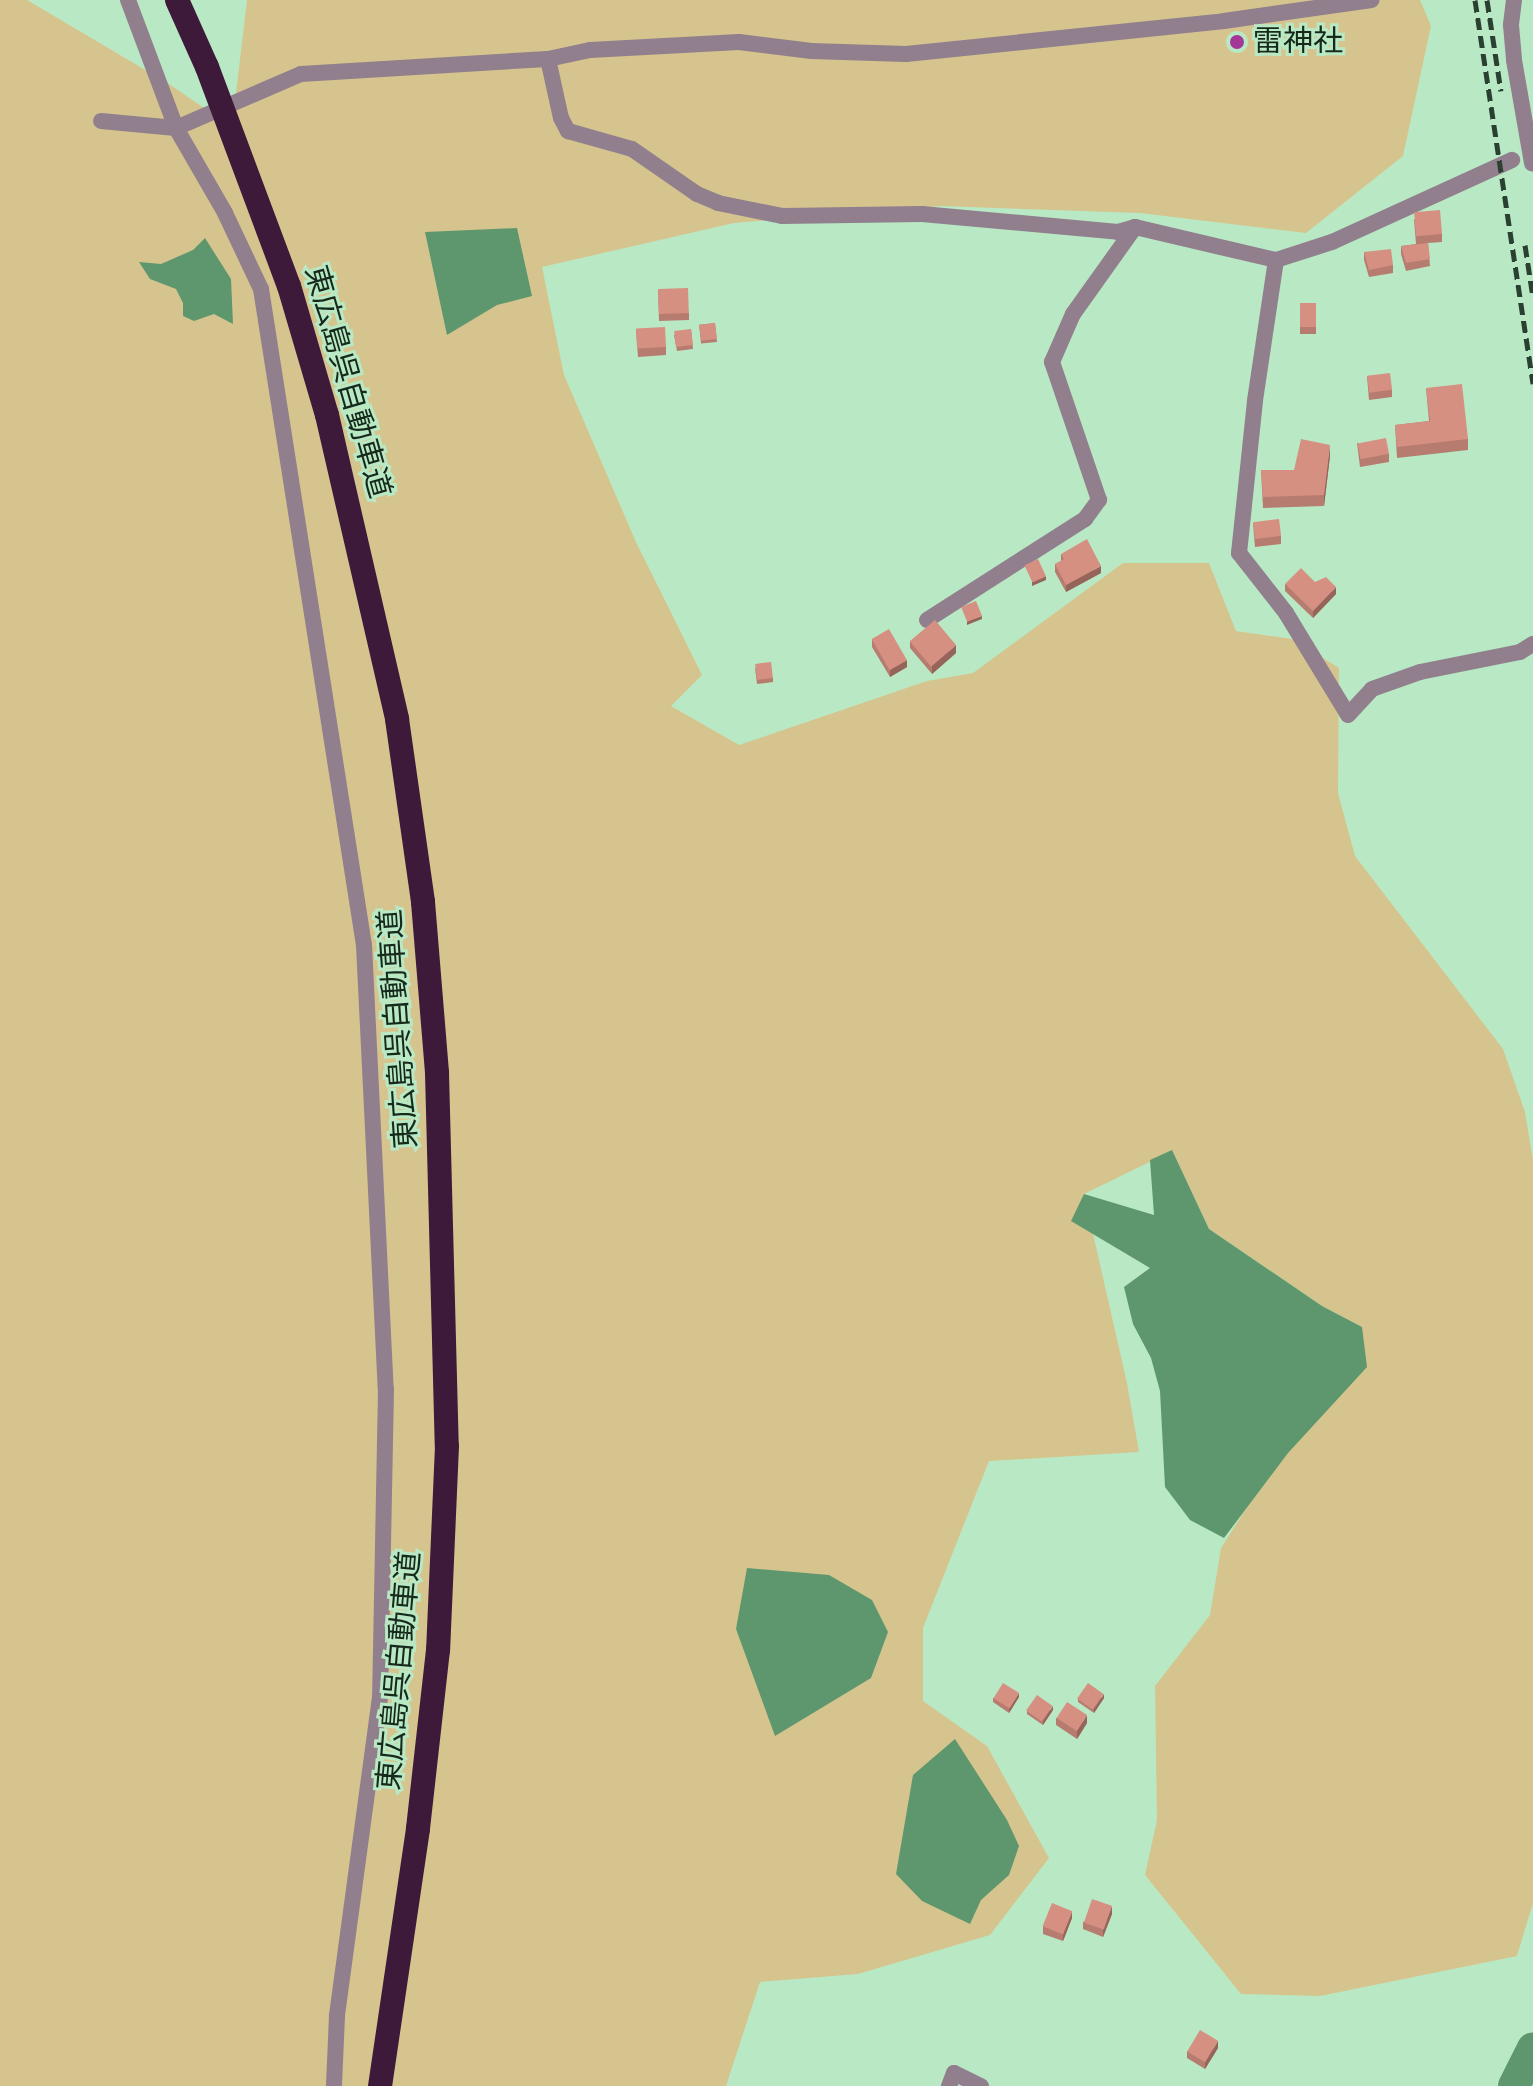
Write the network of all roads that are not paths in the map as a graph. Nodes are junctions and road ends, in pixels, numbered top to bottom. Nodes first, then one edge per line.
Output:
1 (128, 0) edge
2 (177, 0) edge
3 (1372, 0) edge
4 (1514, 0) edge
5 (548, 59) junction
6 (101, 121) dead end
7 (176, 128) junction
8 (1524, 163) edge
9 (1135, 227) junction
10 (1276, 260) junction
11 (927, 620) dead end
12 (1533, 644) edge
13 (334, 2086) edge
14 (380, 2086) edge
15 (949, 2086) edge
16 (981, 2086) edge

1 - 7 street
2 - 14 highway, 東広島呉自動車道
3 - 5 street
4 - 8 street
5 - 7 street
5 - 9 street
6 - 7 street
7 - 13 street
8 - 10 street
9 - 10 street
9 - 11 street
10 - 12 street
15 - 16 street

